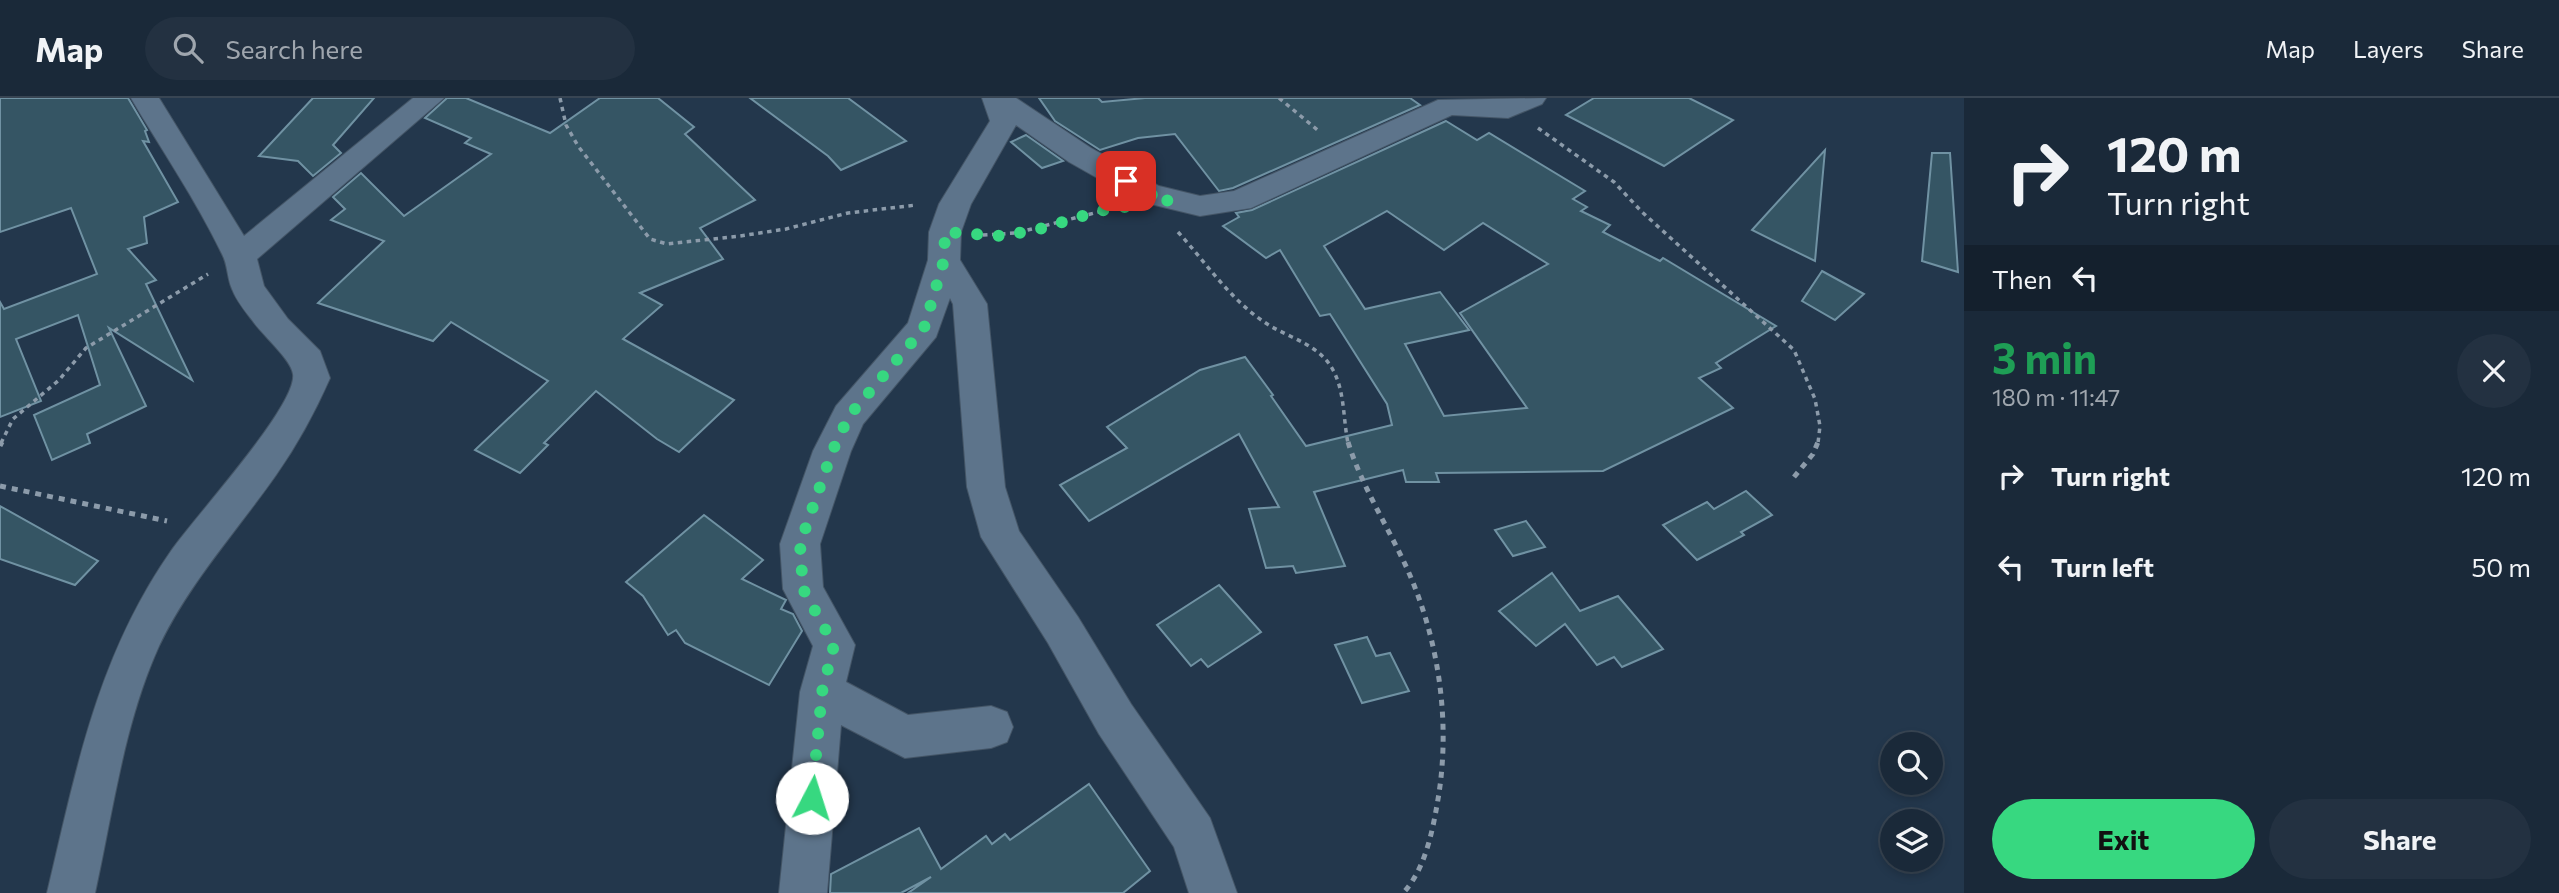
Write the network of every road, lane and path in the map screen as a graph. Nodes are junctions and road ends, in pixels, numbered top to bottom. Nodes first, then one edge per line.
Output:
1 (145, 98) edge
2 (430, 98) edge
3 (560, 98) edge
4 (997, 98) edge
5 (1279, 98) edge
6 (1520, 103) edge
7 (1345, 152) junction
8 (1172, 213) junction
9 (948, 232) junction
10 (240, 256) junction
11 (0, 446) edge
12 (1794, 477) dead end
13 (0, 486) edge
14 (212, 531) junction
15 (822, 692) junction
16 (991, 727) dead end
17 (71, 893) edge
18 (803, 893) edge
19 (1213, 893) edge
20 (1403, 893) edge

1 - 10 street
2 - 10 street
3 - 9 path
4 - 8 street
4 - 9 street
5 - 7 path
6 - 7 street
6 - 12 path
7 - 8 street
8 - 9 path
8 - 20 path
9 - 15 street
9 - 19 street
10 - 11 path
10 - 14 street
13 - 14 path
14 - 17 street
15 - 16 street
15 - 18 street

